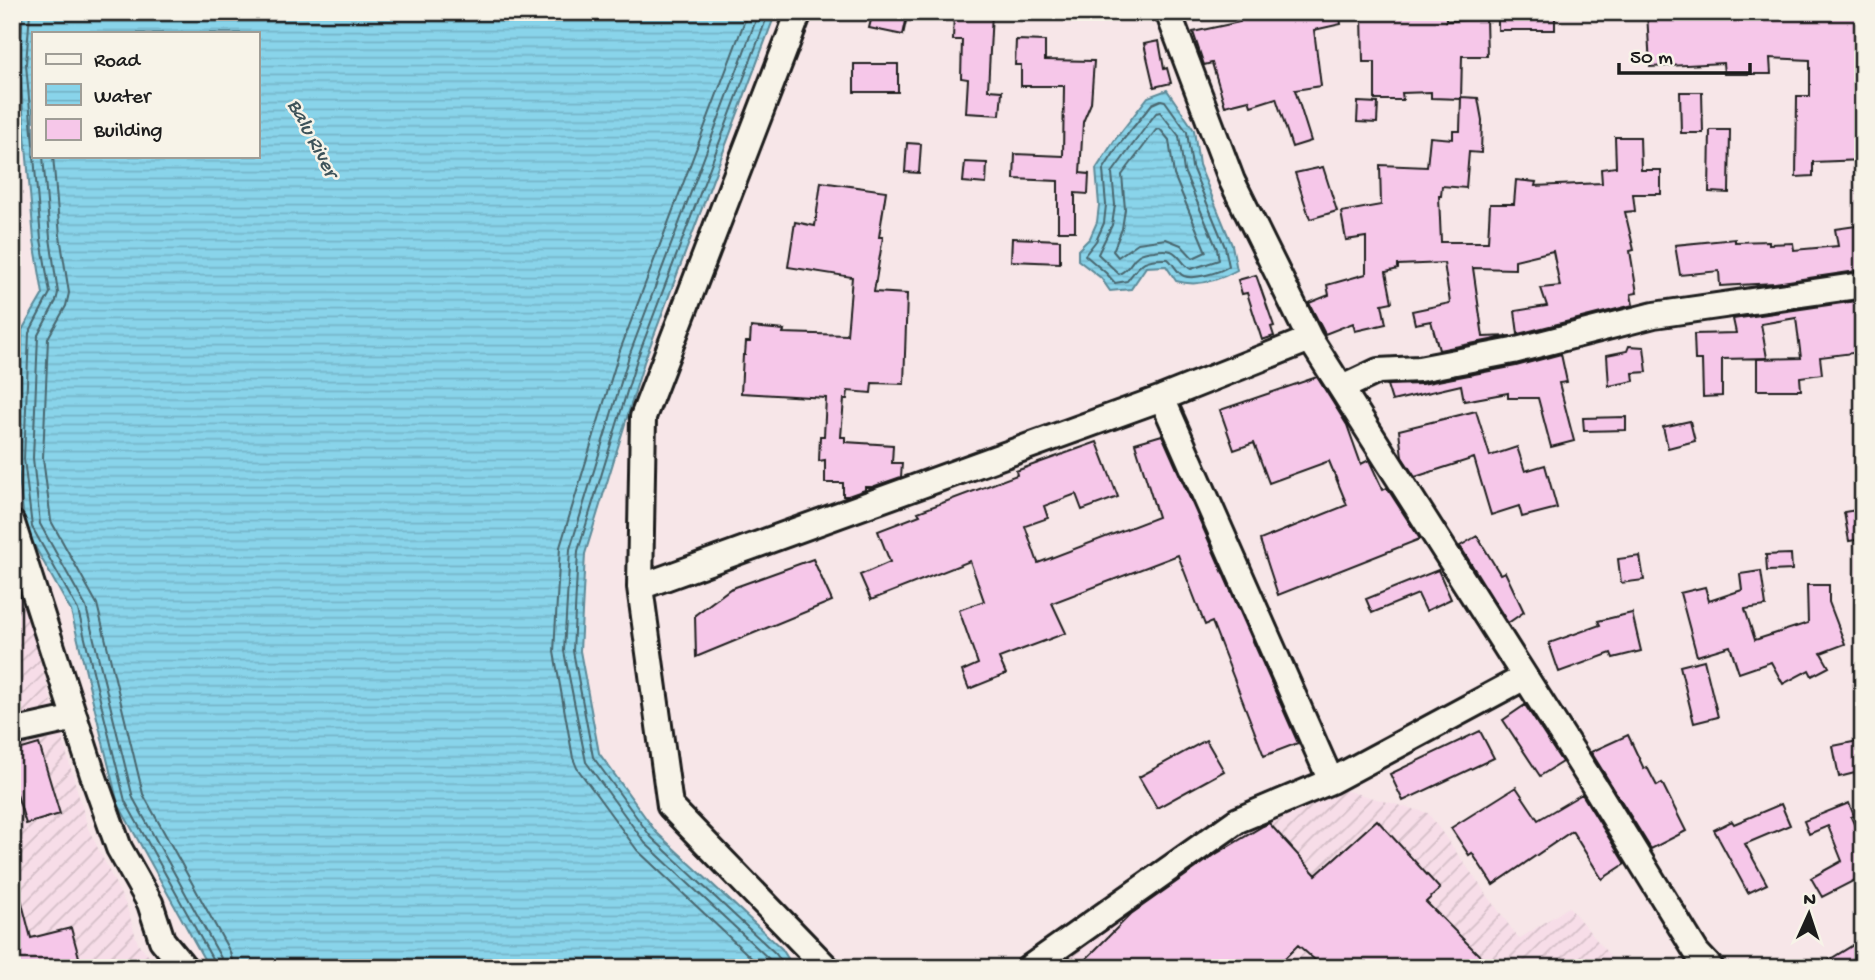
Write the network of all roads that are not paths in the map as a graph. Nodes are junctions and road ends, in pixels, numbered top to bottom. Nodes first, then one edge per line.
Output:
1 (799, 12) edge
2 (1168, 12) edge
3 (1863, 285) edge
4 (1310, 339) junction
5 (1342, 388) junction
6 (1162, 398) junction
7 (12, 523) edge
8 (640, 587) junction
9 (1525, 677) junction
10 (75, 718) junction
11 (12, 732) edge
12 (1331, 781) junction
13 (185, 968) edge
14 (827, 968) edge
15 (1029, 968) edge
16 (1711, 968) edge

1 - 8 street
2 - 4 street
3 - 5 street
4 - 5 street
4 - 6 street
5 - 9 street
6 - 8 street
6 - 12 street
7 - 10 street
8 - 14 street
9 - 12 street
9 - 16 street
10 - 11 street
10 - 13 street
12 - 15 street

